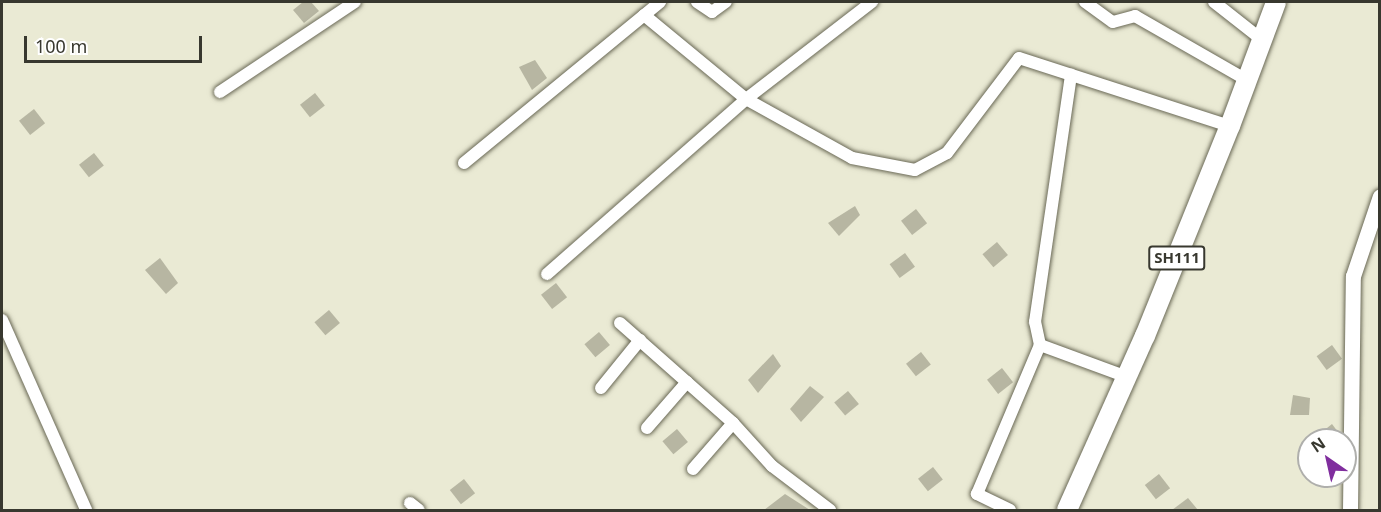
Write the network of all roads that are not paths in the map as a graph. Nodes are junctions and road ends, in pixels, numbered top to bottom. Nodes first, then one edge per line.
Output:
1 (355, 2) edge
2 (660, 2) edge
3 (697, 2) edge
4 (726, 2) edge
5 (872, 2) edge
6 (1085, 2) edge
7 (1214, 2) edge
8 (1276, 2) edge
9 (644, 15) junction
10 (1261, 39) junction
11 (1071, 75) junction
12 (1245, 79) junction
13 (220, 92) dead end
14 (746, 99) junction
15 (1230, 126) junction
16 (464, 163) dead end
17 (1380, 196) edge
18 (547, 274) dead end
19 (2, 320) edge
20 (620, 323) dead end
21 (640, 340) junction
22 (1040, 345) junction
23 (1127, 377) junction
24 (687, 382) junction
25 (601, 388) dead end
26 (733, 423) junction
27 (647, 428) dead end
28 (693, 469) dead end
29 (821, 508) edge
30 (86, 510) edge
31 (1010, 510) edge
32 (1067, 510) edge
33 (1350, 510) edge

1 - 13 street
2 - 9 street
3 - 4 street
5 - 14 street
6 - 12 street
7 - 10 street
8 - 10 main road, SH111
9 - 14 street
9 - 16 street
10 - 12 main road, SH111
11 - 14 street
11 - 15 street
11 - 22 street
12 - 15 main road, SH111
14 - 18 street
15 - 23 main road, SH111
17 - 33 street
19 - 30 street
20 - 21 street
21 - 24 street
21 - 25 street
22 - 23 street
22 - 31 street
23 - 32 main road, SH111
24 - 26 street
24 - 27 street
26 - 28 street
26 - 29 street

